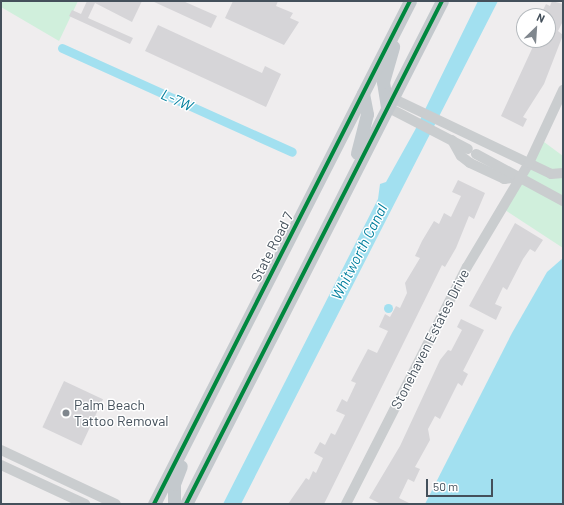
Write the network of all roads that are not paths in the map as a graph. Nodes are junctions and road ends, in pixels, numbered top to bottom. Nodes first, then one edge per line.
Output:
1 (410, 1) edge
2 (442, 1) edge
3 (400, 21) junction
4 (563, 90) edge
5 (363, 93) junction
6 (390, 102) junction
7 (436, 126) junction
8 (452, 140) junction
9 (496, 146) junction
10 (489, 160) junction
11 (529, 163) junction
12 (484, 170) junction
13 (563, 173) edge
14 (551, 174) junction
15 (521, 177) junction
16 (542, 189) junction
17 (343, 194) junction
18 (563, 202) edge
19 (202, 408) junction
20 (1, 450) edge
21 (1, 465) edge
22 (82, 488) junction
23 (81, 502) edge
24 (116, 504) edge
25 (154, 504) edge
26 (174, 504) edge
27 (186, 504) edge
28 (346, 504) edge

1 - 3 main road, State Road 7
2 - 6 main road
3 - 5 main road, State Road 7
3 - 6 main road
4 - 11 street, Stonehaven Estates Drive
5 - 17 main road
5 - 19 main road, State Road 7
6 - 7 street
6 - 17 main road
7 - 8 street
7 - 9 street
8 - 10 street
8 - 12 street
9 - 10 street
9 - 11 street
10 - 12 street
10 - 15 street
11 - 14 street
11 - 15 street, Stonehaven Estates Drive
12 - 15 street
13 - 14 street
14 - 16 street
15 - 16 street
15 - 28 street, Stonehaven Estates Drive
16 - 18 street
17 - 27 main road
19 - 25 main road, State Road 7
19 - 26 main road
20 - 22 street
21 - 23 street
22 - 23 street
22 - 24 street

